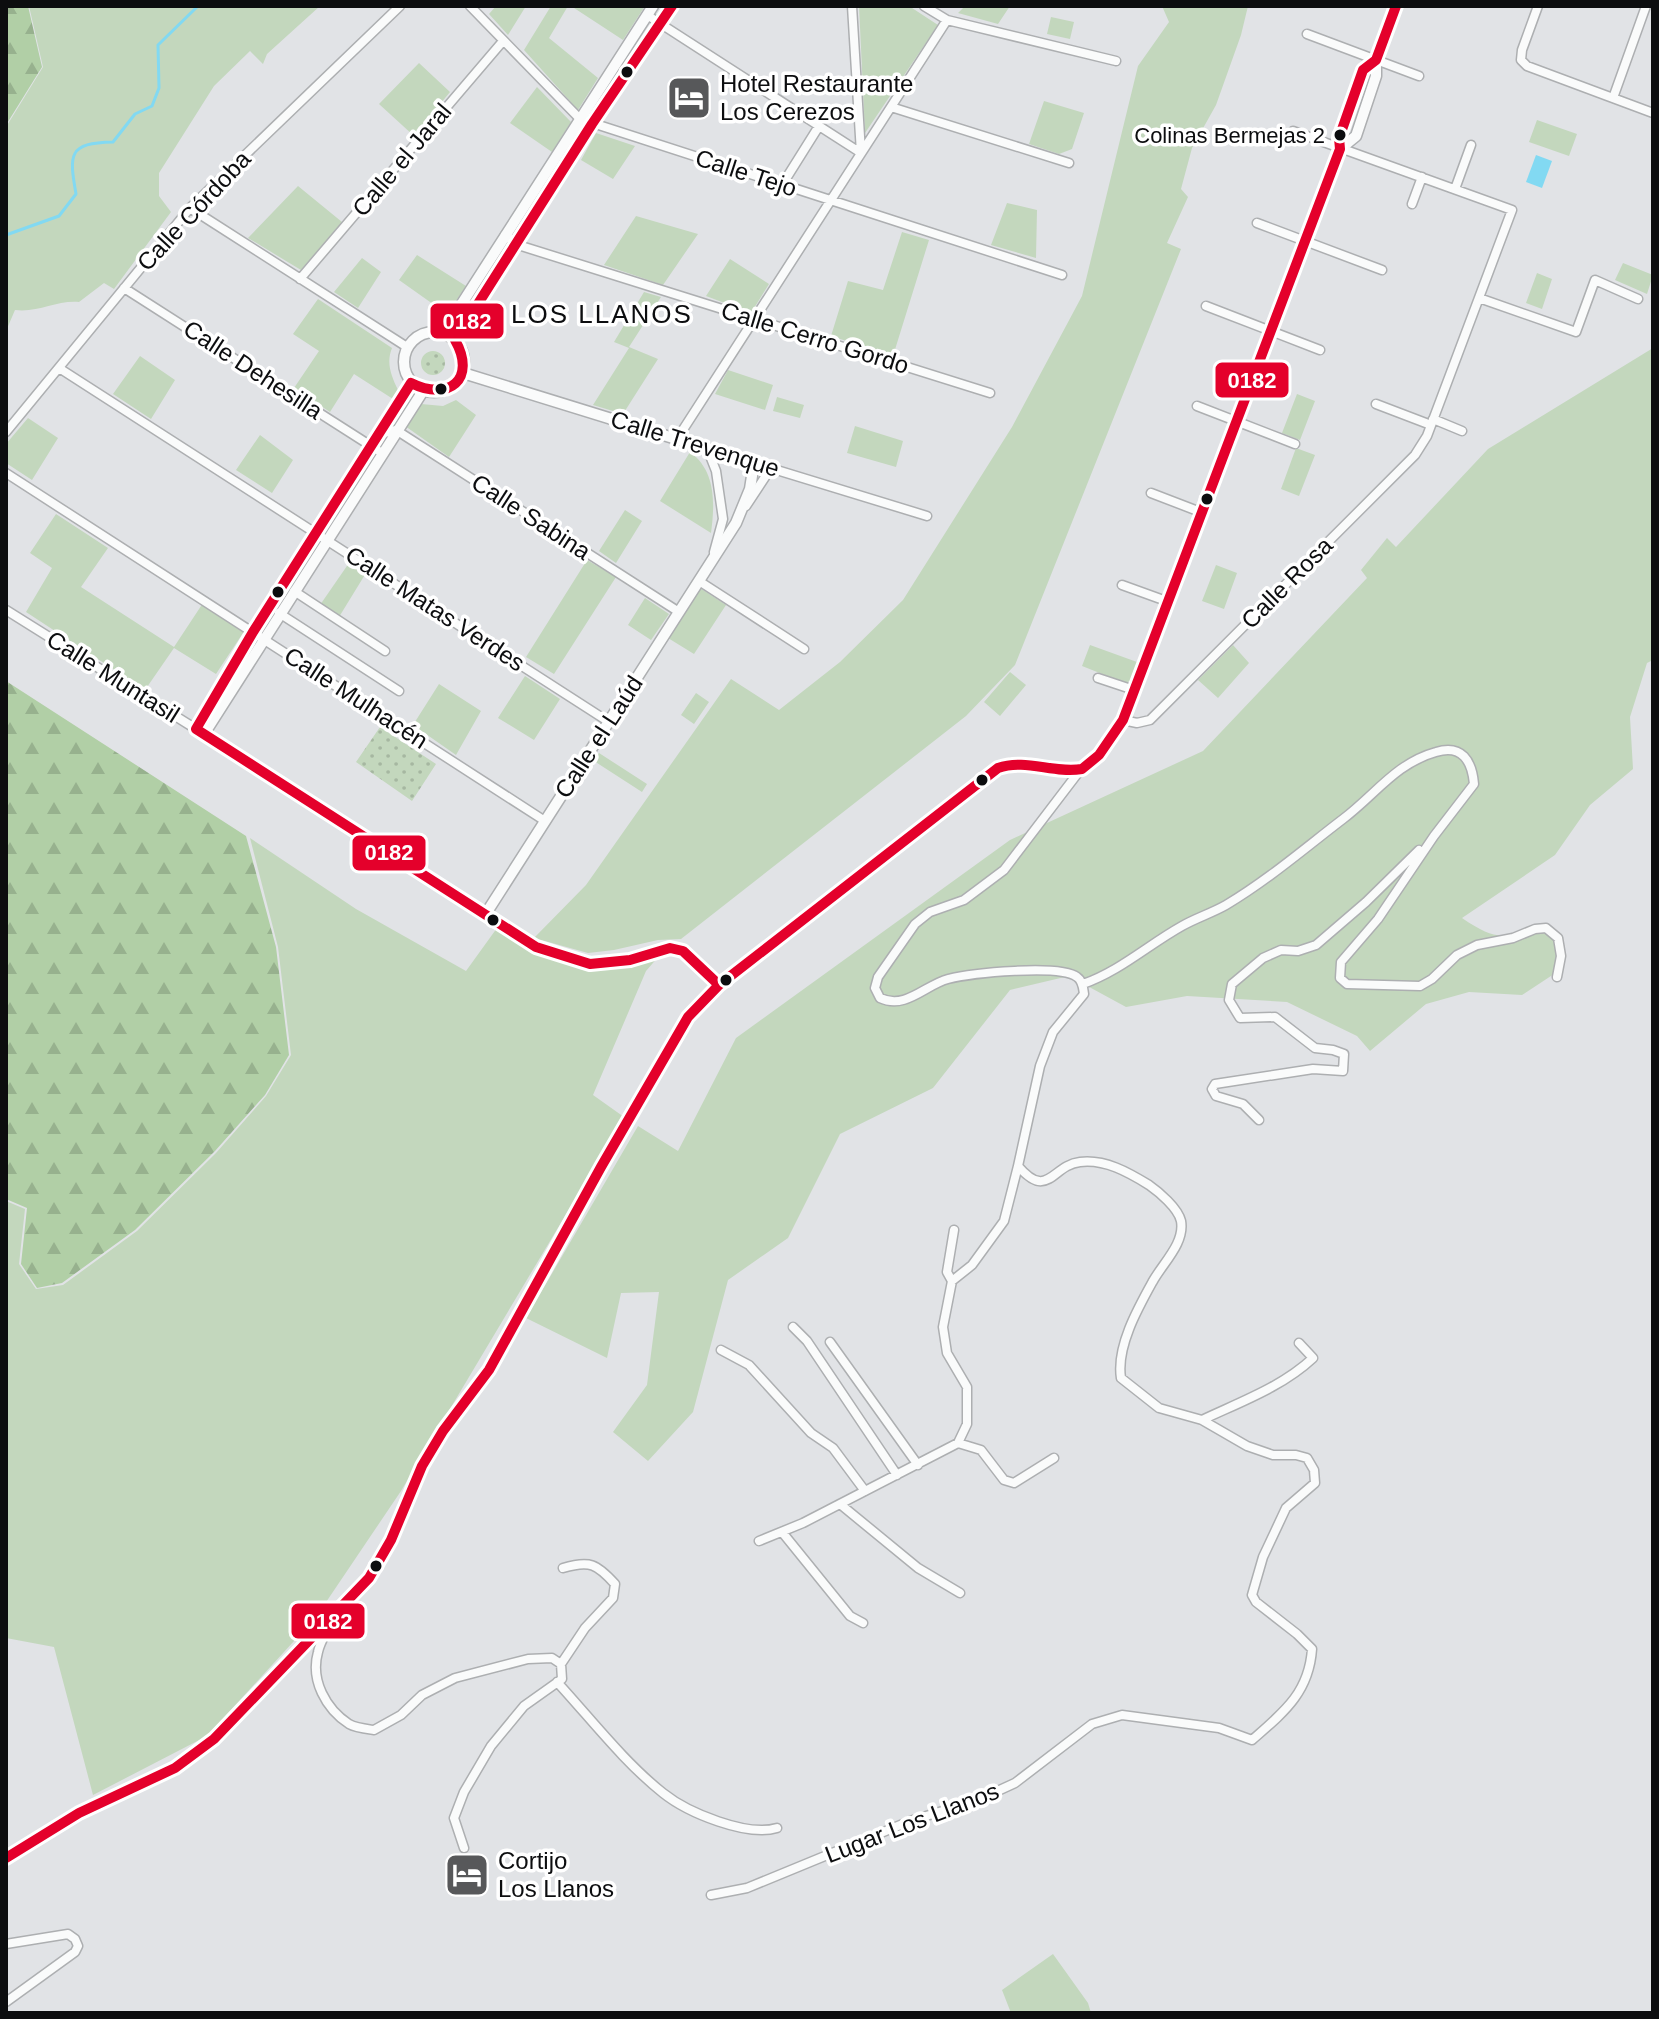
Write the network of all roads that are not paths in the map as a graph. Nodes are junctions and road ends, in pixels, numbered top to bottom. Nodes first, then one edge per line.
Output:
1 (400, 6) edge
2 (470, 6) edge
3 (672, 6) edge
4 (852, 6) edge
5 (924, 6) edge
6 (1396, 6) edge
7 (1538, 6) edge
8 (1646, 6) edge
9 (650, 11) edge
10 (947, 20) junction
11 (660, 23) junction
12 (1307, 34) dead end
13 (503, 41) junction
14 (1376, 60) junction
15 (1116, 61) dead end
16 (1419, 76) dead end
17 (1613, 98) junction
18 (891, 107) junction
19 (1653, 113) edge
20 (580, 119) junction
21 (592, 124) junction
22 (819, 126) junction
23 (1293, 131) dead end
24 (1471, 145) dead end
25 (1340, 149) junction
26 (861, 153) junction
27 (1069, 163) dead end
28 (1422, 177) junction
29 (782, 185) junction
30 (1455, 189) junction
31 (831, 200) junction
32 (1412, 204) dead end
33 (190, 208) junction
34 (1257, 223) dead end
35 (505, 235) junction
36 (1306, 241) junction
37 (518, 245) junction
38 (1382, 270) dead end
39 (1062, 275) dead end
40 (300, 279) junction
41 (124, 288) junction
42 (1479, 298) junction
43 (1638, 299) dead end
44 (1206, 306) dead end
45 (754, 319) junction
46 (1271, 331) junction
47 (443, 333) junction
48 (455, 340) junction
49 (407, 347) junction
50 (1320, 350) dead end
51 (59, 368) junction
52 (463, 373) junction
53 (411, 383) junction
54 (423, 391) junction
55 (990, 393) dead end
56 (1376, 404) dead end
57 (1197, 406) dead end
58 (1236, 421) junction
59 (1432, 422) junction
60 (396, 430) junction
61 (1462, 431) dead end
62 (6, 432) edge
63 (380, 434) junction
64 (677, 439) junction
65 (1295, 444) dead end
66 (707, 448) junction
67 (377, 450) junction
68 (754, 463) junction
69 (771, 468) junction
70 (6, 473) edge
71 (1151, 493) dead end
72 (741, 513) junction
73 (1203, 513) junction
74 (927, 516) dead end
75 (316, 532) junction
76 (327, 539) junction
77 (713, 558) junction
78 (699, 581) junction
79 (1122, 585) dead end
80 (294, 591) junction
81 (1169, 602) junction
82 (6, 610) edge
83 (679, 612) junction
84 (279, 613) junction
85 (253, 632) junction
86 (264, 638) junction
87 (804, 649) dead end
88 (385, 651) dead end
89 (1098, 678) dead end
90 (1134, 690) junction
91 (399, 691) dead end
92 (1123, 720) junction
93 (609, 722) junction
94 (200, 731) junction
95 (1081, 769) junction
96 (545, 821) junction
97 (1434, 836) junction
98 (485, 915) junction
99 (1557, 977) dead end
100 (1083, 984) junction
101 (719, 985) junction
102 (1259, 1120) dead end
103 (1018, 1166) junction
104 (954, 1230) dead end
105 (952, 1281) junction
106 (793, 1327) dead end
107 (830, 1342) dead end
108 (1299, 1343) dead end
109 (721, 1350) dead end
110 (1202, 1420) junction
111 (958, 1443) junction
112 (1054, 1458) dead end
113 (918, 1465) junction
114 (897, 1475) junction
115 (865, 1491) junction
116 (840, 1504) junction
117 (782, 1532) junction
118 (759, 1541) dead end
119 (563, 1568) dead end
120 (960, 1593) dead end
121 (333, 1618) junction
122 (863, 1623) dead end
123 (561, 1664) junction
124 (557, 1682) junction
125 (777, 1828) dead end
126 (464, 1848) dead end
127 (6, 1858) edge
128 (711, 1895) dead end
129 (6, 1944) edge
130 (6, 2002) edge

1 - 33 street, Calle Córdoba
2 - 13 street, Calle Tejo
3 - 11 street
4 - 26 street
5 - 10 street
6 - 14 street
7 - 17 street
8 - 17 street
9 - 11 street
9 - 20 street
10 - 15 street
10 - 18 street
11 - 21 street
11 - 22 street
12 - 14 street
13 - 20 street, Calle Tejo
13 - 40 street, Calle el Jaral
14 - 16 street
14 - 25 street
17 - 19 street
18 - 26 street
18 - 27 street
20 - 21 street, Calle Tejo
20 - 35 street
21 - 29 street, Calle Tejo
21 - 37 street
22 - 26 street
22 - 29 street
23 - 25 street
24 - 30 street
25 - 28 street
25 - 36 street
26 - 31 street
28 - 30 street
28 - 32 street
29 - 31 street, Calle Tejo
30 - 42 street, Calle Rosa
31 - 39 street, Calle Tejo
31 - 45 street
33 - 40 street
33 - 41 street, Calle Córdoba
34 - 36 street
35 - 37 street, Calle Cerro Gordo
35 - 47 street
36 - 38 street
36 - 46 street
37 - 45 street, Calle Cerro Gordo
37 - 48 street
40 - 49 street
41 - 51 street, Calle Córdoba
41 - 67 street, Calle Dehesilla
42 - 43 street
42 - 59 street, Calle Rosa
44 - 46 street
45 - 55 street, Calle Cerro Gordo
45 - 64 street
46 - 50 street
46 - 58 street
47 - 48 street
47 - 49 street
48 - 52 street
49 - 53 street
51 - 62 street, Calle Córdoba
51 - 75 street, Calle Matas Verdes
52 - 54 street
52 - 64 street, Calle Trevenque
53 - 54 street
53 - 63 street
54 - 60 street
56 - 59 street
57 - 58 street
58 - 65 street
58 - 73 street
59 - 61 street
59 - 92 street, Calle Rosa
60 - 63 street
60 - 67 street
60 - 83 street, Calle Sabina
63 - 67 street
64 - 66 street, Calle Trevenque
66 - 68 street, Calle Trevenque
66 - 77 street, Calle el Laúd
67 - 75 street
67 - 76 street
68 - 69 street, Calle Trevenque
68 - 72 street, Calle el Laúd
69 - 72 street, Calle el Laúd
69 - 74 street, Calle Trevenque
70 - 85 street, Calle Mulhacén
71 - 73 street
72 - 77 street, Calle el Laúd
73 - 81 street
75 - 76 street, Calle Matas Verdes
75 - 85 street
76 - 80 street
76 - 93 street, Calle Matas Verdes
77 - 78 street, Calle el Laúd
78 - 83 street, Calle el Laúd
78 - 87 street
79 - 81 street
80 - 84 street
80 - 88 street
81 - 90 street
82 - 94 street, Calle Muntasil
83 - 93 street, Calle el Laúd
84 - 86 street
84 - 91 street
85 - 86 street, Calle Mulhacén
85 - 94 street
86 - 94 street
86 - 96 street, Calle Mulhacén
89 - 90 street
90 - 92 street
92 - 95 street
93 - 96 street, Calle el Laúd
94 - 98 street, Calle Muntasil
95 - 100 street
95 - 101 street
96 - 98 street, Calle el Laúd
97 - 99 street
97 - 100 street
97 - 102 street
98 - 101 street, Calle Muntasil
100 - 103 street
101 - 121 street
103 - 105 street
103 - 110 street, Lugar Los Llanos
104 - 105 street
105 - 111 street
106 - 114 street
107 - 113 street
108 - 110 street
109 - 115 street
110 - 128 street, Lugar Los Llanos
111 - 112 street
111 - 113 street
113 - 114 street
114 - 115 street
115 - 116 street
116 - 117 street
116 - 120 street
117 - 118 street
117 - 122 street
119 - 123 street
121 - 123 street
121 - 127 street
123 - 124 street
124 - 125 street
124 - 126 street
129 - 130 street

